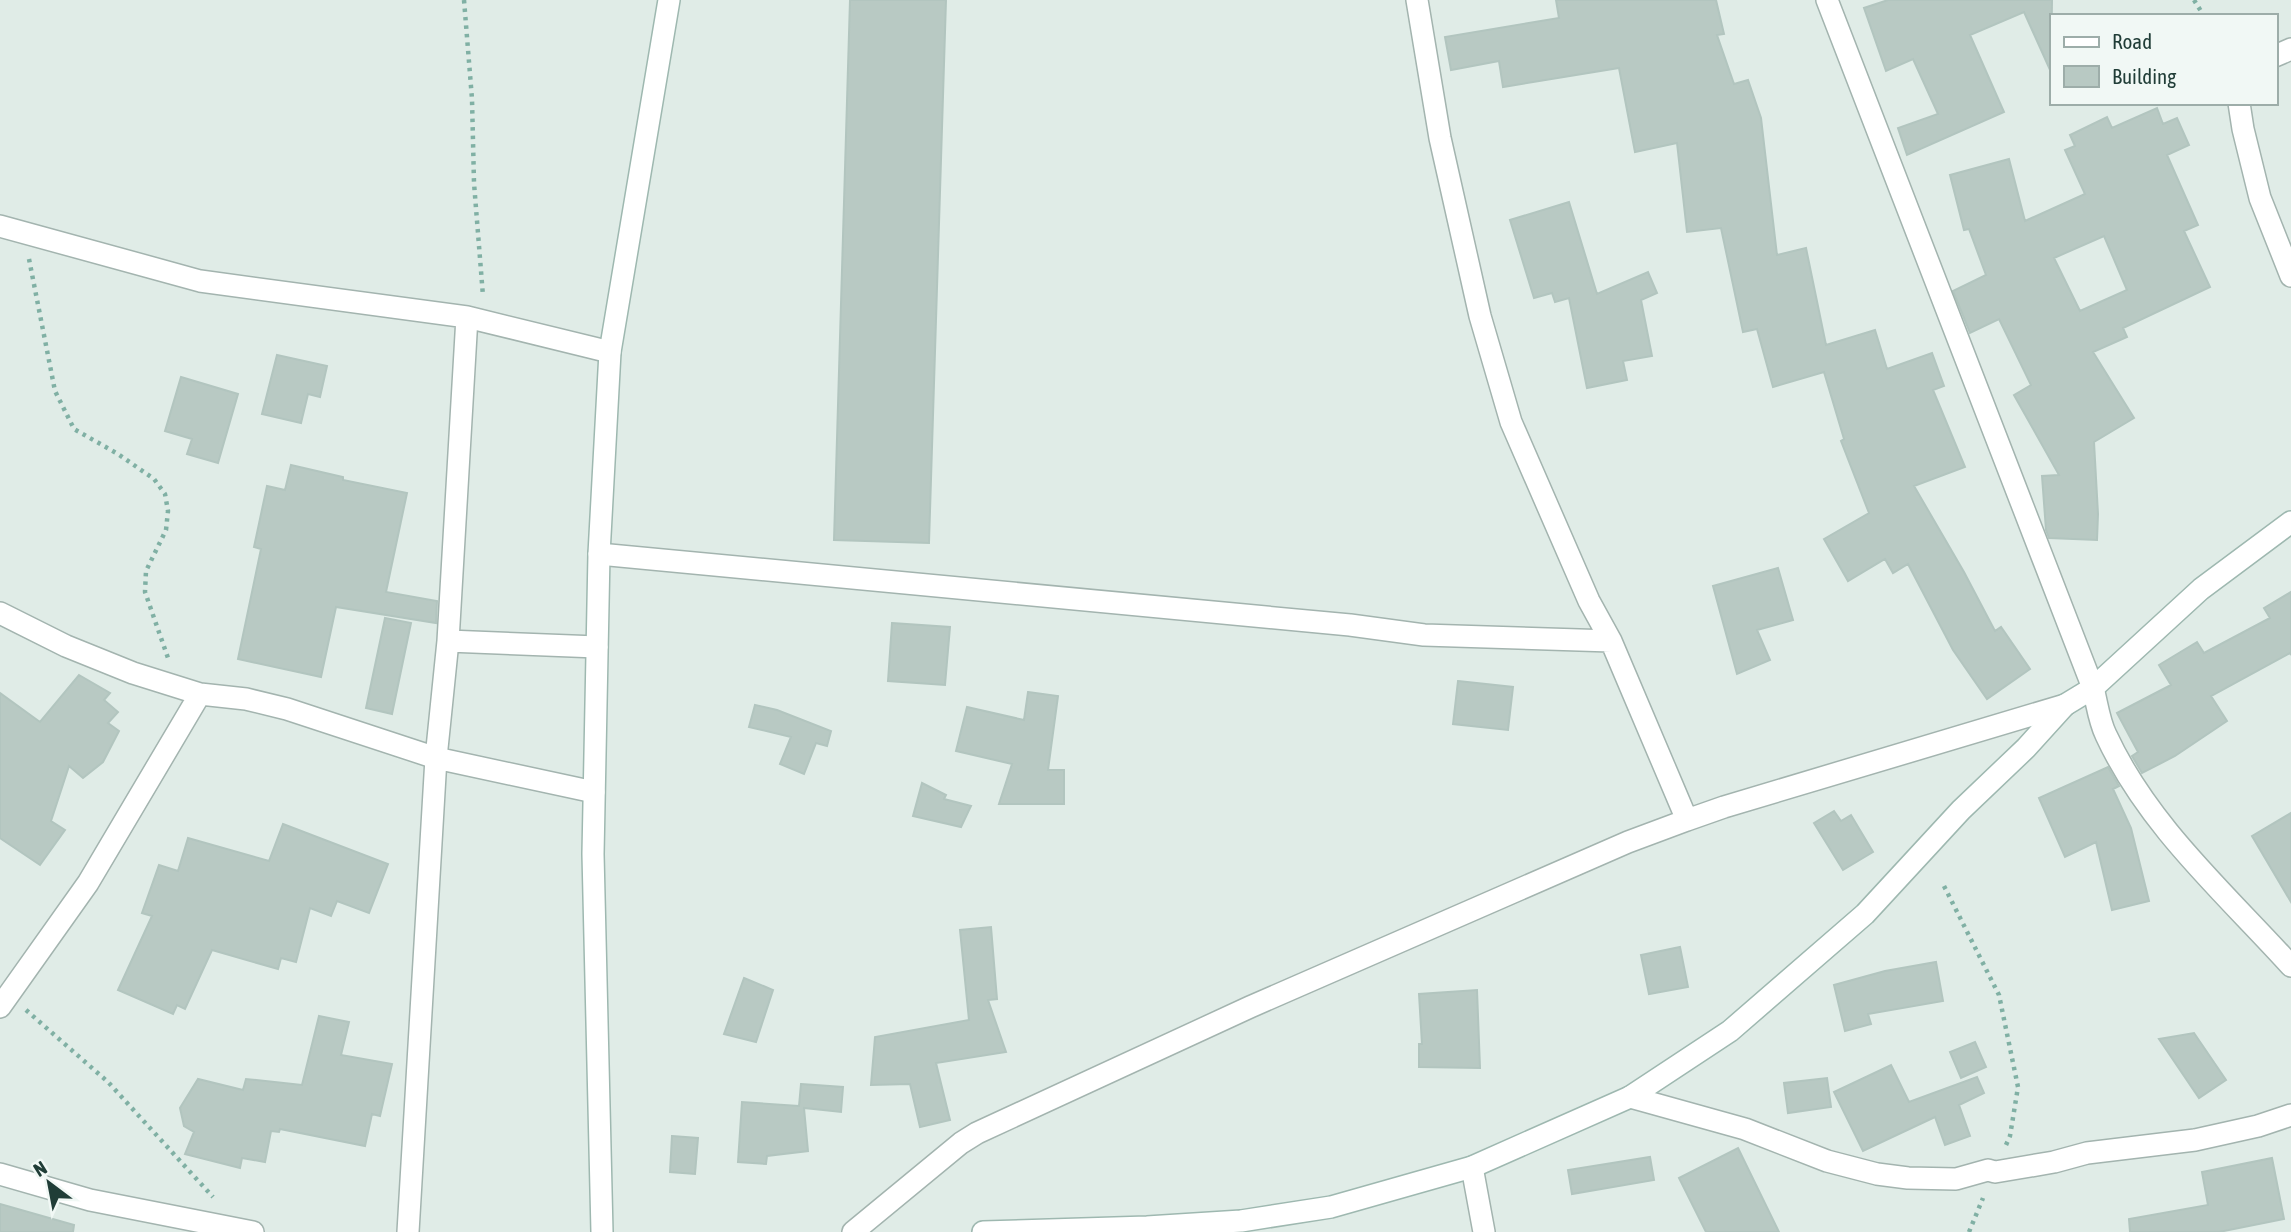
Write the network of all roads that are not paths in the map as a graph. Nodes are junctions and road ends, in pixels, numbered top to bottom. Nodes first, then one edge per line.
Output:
1 (669, 0) edge
2 (1417, 0) edge
3 (1827, 0) edge
4 (2239, 105) edge
5 (7, 228) edge
6 (2291, 276) edge
7 (476, 320) junction
8 (610, 352) junction
9 (2291, 522) edge
10 (599, 554) junction
11 (0, 612) edge
12 (448, 641) junction
13 (1611, 641) junction
14 (597, 647) junction
15 (2093, 688) junction
16 (200, 694) junction
17 (2065, 705) junction
18 (436, 758) junction
19 (594, 792) junction
20 (1687, 820) junction
21 (2291, 966) edge
22 (4, 1001) edge
23 (1630, 1097) junction
24 (2291, 1115) edge
25 (1472, 1167) junction
26 (0, 1174) edge
27 (248, 1231) edge
28 (408, 1232) edge
29 (602, 1232) edge
30 (853, 1232) edge
31 (984, 1232) edge
32 (1484, 1232) edge

1 - 8 street
2 - 13 street
3 - 15 street
4 - 6 street
5 - 7 street
7 - 8 street
7 - 12 street
8 - 10 street
9 - 15 street
10 - 13 street
10 - 14 street
11 - 16 street
12 - 14 street
12 - 18 street
13 - 20 street
14 - 19 street
15 - 17 street
15 - 21 street
16 - 18 street
16 - 22 street
17 - 20 street
17 - 23 street
18 - 19 street
18 - 28 street
19 - 29 street
20 - 30 street
23 - 24 street
23 - 25 street
25 - 31 street
25 - 32 street
26 - 27 street

